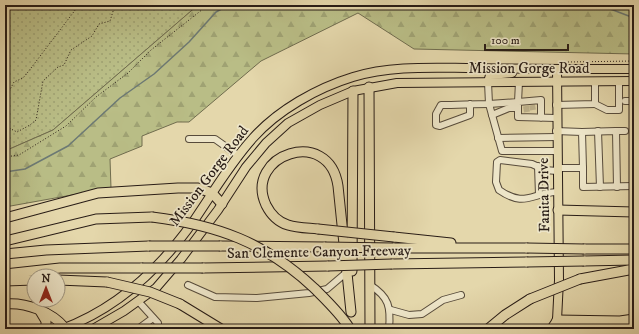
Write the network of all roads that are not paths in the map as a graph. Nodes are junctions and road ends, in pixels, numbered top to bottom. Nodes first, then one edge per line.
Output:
1 (524, 69) junction
2 (557, 69) junction
3 (634, 69) edge
4 (369, 74) junction
5 (353, 77) junction
6 (619, 81) junction
7 (634, 81) edge
8 (488, 82) junction
9 (519, 82) junction
10 (595, 82) junction
11 (556, 83) junction
12 (369, 87) junction
13 (353, 91) junction
14 (625, 101) dead end
15 (634, 101) edge
16 (470, 104) junction
17 (489, 104) junction
18 (595, 104) junction
19 (556, 105) junction
20 (526, 107) junction
21 (492, 115) junction
22 (538, 117) junction
23 (556, 118) junction
24 (598, 131) junction
25 (616, 131) junction
26 (625, 131) tunnel mouth
27 (582, 132) junction
28 (556, 134) junction
29 (498, 138) junction
30 (189, 139) dead end
31 (557, 151) junction
32 (239, 156) junction
33 (538, 166) junction
34 (583, 168) junction
35 (557, 170) junction
36 (634, 186) edge
37 (600, 187) junction
38 (617, 187) junction
39 (558, 192) junction
40 (212, 193) junction
41 (539, 195) junction
42 (222, 204) junction
43 (558, 210) junction
44 (634, 212) edge
45 (5, 218) edge
46 (5, 241) edge
47 (500, 248) junction
48 (634, 249) edge
49 (5, 254) edge
50 (634, 260) edge
51 (634, 269) edge
52 (347, 272) junction
53 (5, 274) edge
54 (26, 280) edge
55 (66, 280) edge
56 (5, 281) edge
57 (188, 284) dead end
58 (370, 285) junction
59 (461, 295) dead end
60 (138, 301) junction
61 (5, 304) edge
62 (39, 310) junction
63 (391, 310) junction
64 (351, 312) junction
65 (154, 318) junction
66 (634, 319) edge
67 (556, 320) junction
68 (46, 329) edge
69 (64, 329) edge
70 (93, 329) edge
71 (138, 329) edge
72 (158, 329) edge
73 (221, 329) edge
74 (350, 329) edge
75 (370, 329) edge
76 (389, 329) edge
77 (488, 329) edge
78 (551, 329) edge
79 (562, 329) edge

1 - 2 main road, Mission Gorge Road
1 - 4 main road, Mission Gorge Road
1 - 8 main road
2 - 3 main road, Mission Gorge Road
2 - 11 main road, Fanita Drive
4 - 5 main road, Mission Gorge Road
4 - 12 main road
5 - 13 main road
5 - 32 main road, Mission Gorge Road
6 - 7 main road, Mission Gorge Road
6 - 10 main road, Mission Gorge Road
6 - 18 lane
8 - 9 main road, Mission Gorge Road
8 - 12 main road, Mission Gorge Road
8 - 17 lane
9 - 11 main road, Mission Gorge Road
9 - 20 lane
10 - 11 main road, Mission Gorge Road
10 - 18 lane
11 - 19 main road, Fanita Drive
12 - 13 main road, Mission Gorge Road
12 - 58 highway
13 - 42 main road, Mission Gorge Road
13 - 64 highway
14 - 15 lane
16 - 16 lane
16 - 17 lane
17 - 20 lane
17 - 21 lane
18 - 19 lane
19 - 23 main road, Fanita Drive
20 - 21 lane
20 - 22 lane
20 - 22 lane
21 - 29 lane
22 - 23 lane
23 - 28 main road, Fanita Drive
24 - 25 lane
24 - 27 lane
24 - 37 lane
25 - 26 lane
25 - 38 lane
27 - 28 lane
27 - 34 lane
28 - 29 lane
28 - 31 main road, Fanita Drive
29 - 31 lane
30 - 32 lane
31 - 35 main road, Fanita Drive
32 - 40 main road, Mission Gorge Road
33 - 35 lane
33 - 41 lane
33 - 41 lane
34 - 35 lane
34 - 37 lane
35 - 39 main road, Fanita Drive
36 - 38 lane
37 - 38 lane
39 - 41 lane
39 - 43 main road, Fanita Drive
40 - 42 highway
40 - 45 highway
40 - 69 main road, Mission Gorge Road
42 - 60 main road, Mission Gorge Road
43 - 44 highway
43 - 67 main road, Fanita Drive
46 - 74 highway, bridge
47 - 48 highway, San Clemente Canyon Freeway, bridge
47 - 49 highway, San Clemente Canyon Freeway, bridge
47 - 52 highway, bridge
50 - 53 highway, San Clemente Canyon Freeway, bridge
51 - 77 highway, bridge
52 - 57 lane
52 - 64 highway
54 - 56 highway
55 - 73 highway, bridge
58 - 63 lane
58 - 75 highway
59 - 63 lane
60 - 65 lane
60 - 70 main road, Mission Gorge Road
61 - 62 highway
62 - 68 highway
62 - 69 highway
63 - 76 lane
64 - 74 highway
65 - 71 lane
65 - 72 lane
66 - 67 highway
67 - 78 main road, Fanita Drive
67 - 79 main road

